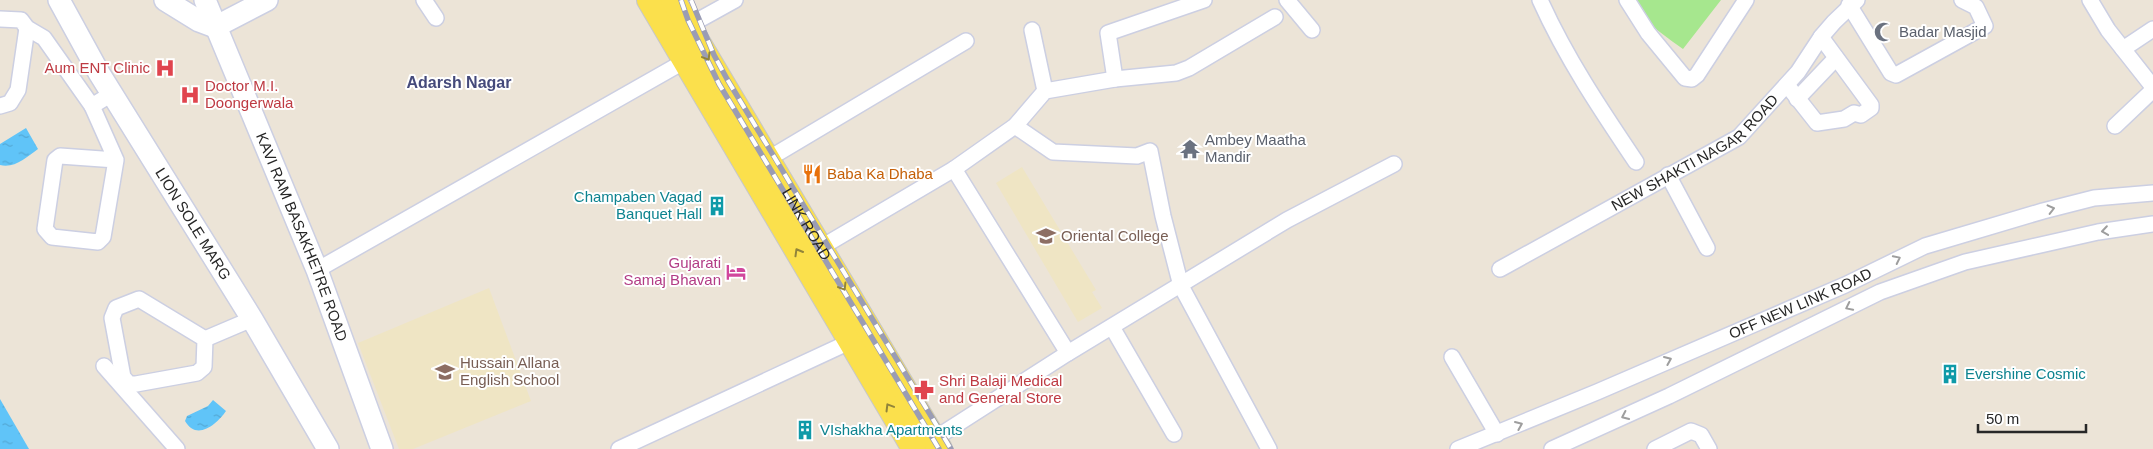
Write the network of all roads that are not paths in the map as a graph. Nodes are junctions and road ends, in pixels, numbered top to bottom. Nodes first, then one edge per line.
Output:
1 (59, 0) edge
2 (165, 0) edge
3 (205, 0) edge
4 (267, 0) edge
5 (424, 0) edge
6 (735, 0) edge
7 (1204, 0) edge
8 (1287, 0) edge
9 (1540, 0) edge
10 (1627, 0) edge
11 (1746, 0) edge
12 (1962, 0) edge
13 (2090, 0) edge
14 (1853, 2) edge
15 (670, 10) edge
16 (436, 18) dead end
17 (1275, 18) dead end
18 (0, 19) edge
19 (215, 27) junction
20 (27, 28) junction
21 (2153, 29) edge
22 (1032, 30) dead end
23 (1312, 30) dead end
24 (1821, 37) junction
25 (966, 41) dead end
26 (2123, 49) junction
27 (1836, 58) junction
28 (685, 61) junction
29 (1116, 79) junction
30 (1786, 85) junction
31 (2153, 88) edge
32 (1045, 91) junction
33 (112, 93) junction
34 (1798, 99) junction
35 (0, 106) edge
36 (92, 106) junction
37 (1015, 126) junction
38 (2115, 126) dead end
39 (768, 159) junction
40 (116, 160) junction
41 (1636, 162) dead end
42 (1394, 164) dead end
43 (954, 169) junction
44 (1668, 176) junction
45 (2153, 193) edge
46 (2153, 224) edge
47 (820, 248) junction
48 (1707, 248) dead end
49 (1500, 269) dead end
50 (317, 270) junction
51 (1181, 286) junction
52 (252, 319) junction
53 (1112, 327) junction
54 (860, 337) junction
55 (205, 339) junction
56 (1068, 354) junction
57 (1452, 357) dead end
58 (104, 366) dead end
59 (1174, 434) dead end
60 (1497, 434) junction
61 (929, 446) edge
62 (1557, 448) edge
63 (177, 449) edge
64 (328, 449) edge
65 (382, 449) edge
66 (619, 449) edge
67 (1269, 449) edge
68 (1458, 449) edge
69 (1656, 449) edge
70 (1709, 449) edge

1 - 33 street, LION SOLE MARG
2 - 19 street
3 - 19 street, KAVI RAM BASAKHETRE ROAD
4 - 19 street
5 - 16 street
6 - 15 street
7 - 29 street
8 - 23 street
9 - 41 street
10 - 11 street
12 - 14 street
13 - 26 street
14 - 24 street, NEW SHAKTI NAGAR ROAD
15 - 28 main road, LINK ROAD
15 -> 39 main road, LINK ROAD
17 - 29 street
18 - 20 street
19 - 50 street, KAVI RAM BASAKHETRE ROAD
20 - 35 street
20 - 36 street
21 - 26 street
22 - 32 street
24 - 27 street
24 - 30 street, NEW SHAKTI NAGAR ROAD
25 - 39 street
26 - 31 street
27 - 34 street
27 - 34 street
28 - 50 street
54 -> 28 main road, LINK ROAD
29 - 32 street
30 - 34 street
30 - 44 street, NEW SHAKTI NAGAR ROAD
31 - 38 street
32 - 37 street
33 - 36 street
33 - 52 street, LION SOLE MARG
36 - 40 street
37 - 43 street
37 - 51 street
39 - 47 main road, LINK ROAD
40 - 40 street
42 - 51 street
43 - 47 street
43 - 56 street
44 - 48 street
44 - 49 street, NEW SHAKTI NAGAR ROAD
60 -> 45 street, OFF NEW LINK ROAD
46 -> 62 street, OFF NEW LINK ROAD
47 -> 54 main road, LINK ROAD
50 - 65 street, KAVI RAM BASAKHETRE ROAD
51 - 53 street
51 - 67 street
52 - 55 street
52 - 64 street, LION SOLE MARG
53 - 56 street
53 - 59 street
54 - 61 main road, LINK ROAD
54 - 66 street
55 - 55 street
56 - 61 street
57 - 60 street
58 - 63 street
60 - 68 street, OFF NEW LINK ROAD
69 - 70 street

